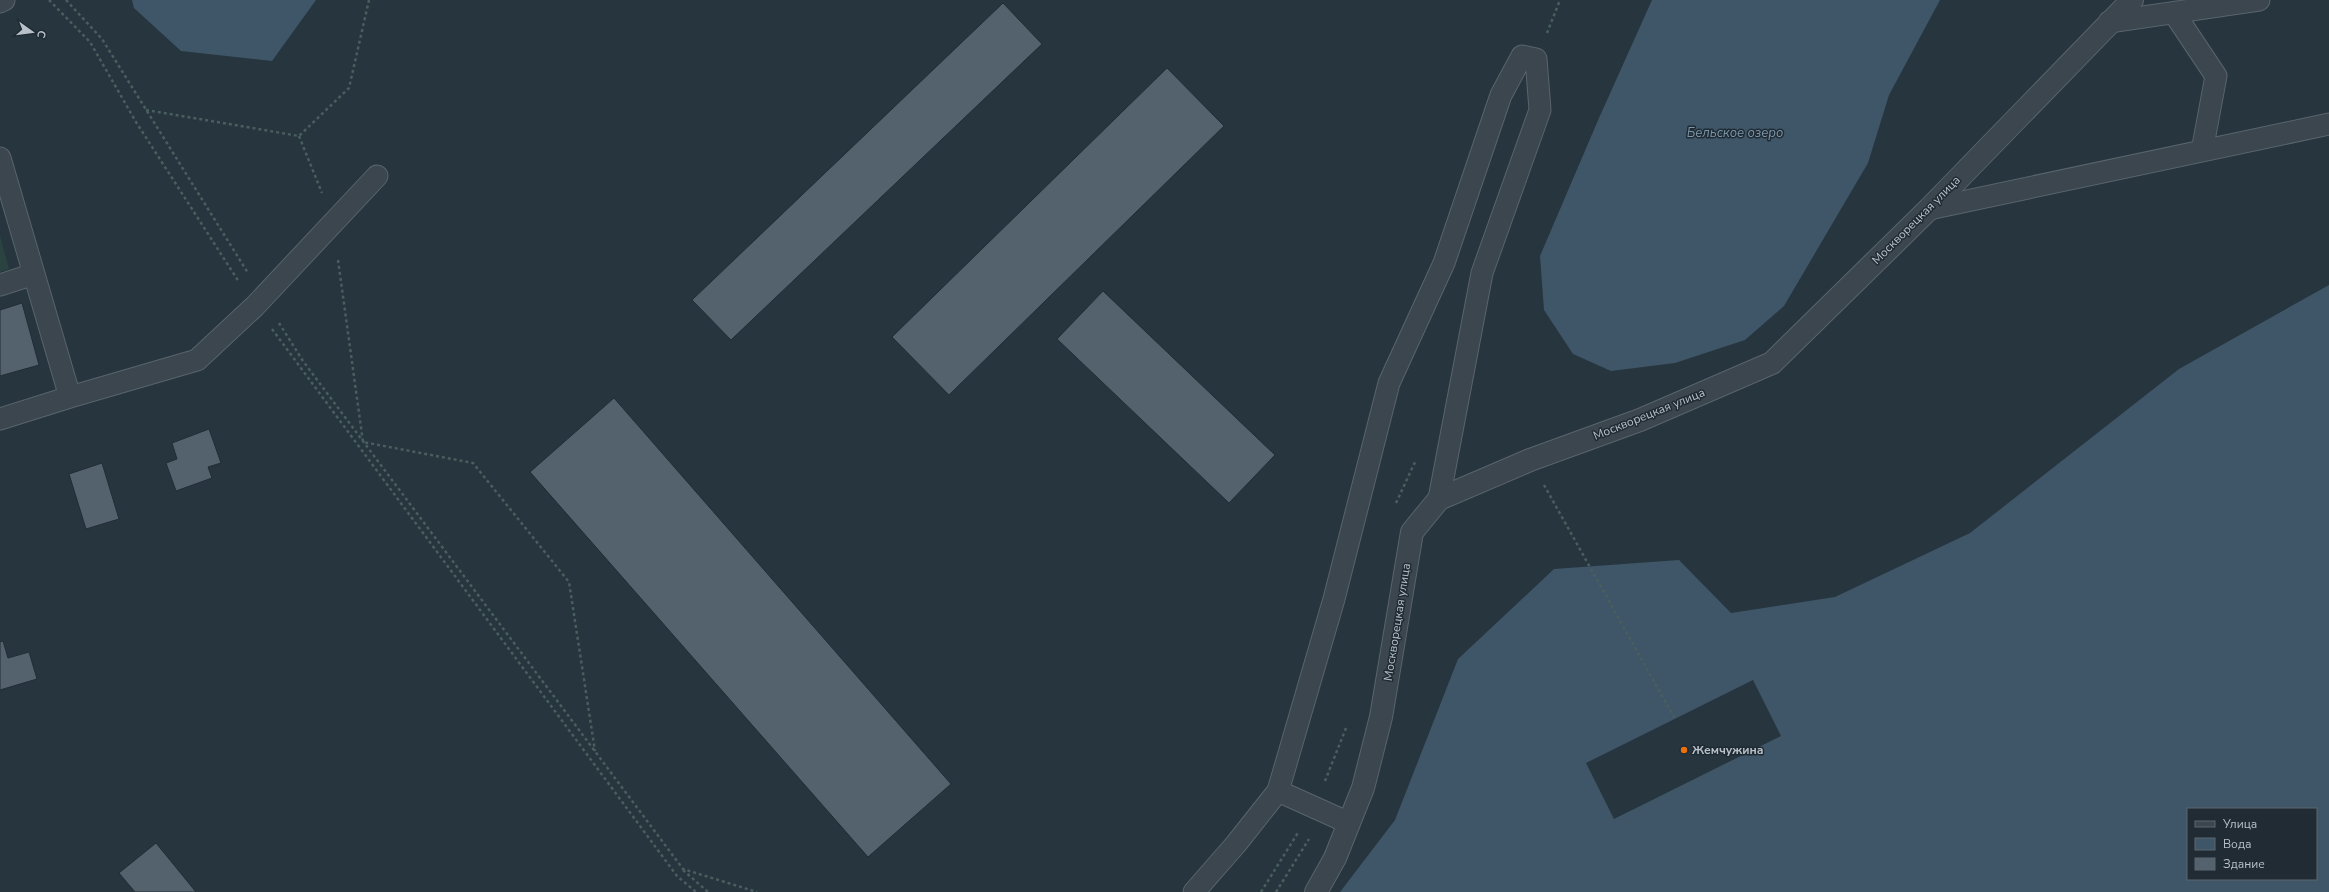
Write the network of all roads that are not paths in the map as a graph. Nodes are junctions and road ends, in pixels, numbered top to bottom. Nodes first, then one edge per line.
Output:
1 (4, 0) edge
2 (2132, 0) edge
3 (2259, 0) edge
4 (0, 2) edge
5 (2174, 13) junction
6 (2110, 22) junction
7 (2329, 124) edge
8 (2202, 151) junction
9 (0, 158) edge
10 (378, 176) dead end
11 (1929, 209) junction
12 (34, 274) junction
13 (0, 285) edge
14 (70, 397) junction
15 (0, 419) edge
16 (1439, 499) junction
17 (1278, 791) junction
18 (1348, 823) junction
19 (1194, 892) edge
20 (1316, 892) edge

1 - 4 lane
2 - 6 street, Москворецкая улица
3 - 5 lane
5 - 6 lane
5 - 8 lane
6 - 11 street, Москворецкая улица
7 - 8 lane
8 - 11 lane
9 - 12 lane
10 - 14 lane
11 - 16 street, Москворецкая улица
12 - 13 lane
12 - 14 lane
14 - 15 lane
16 - 17 lane
16 - 18 street, Москворецкая улица
17 - 18 lane
17 - 19 lane
18 - 20 street, Москворецкая улица

